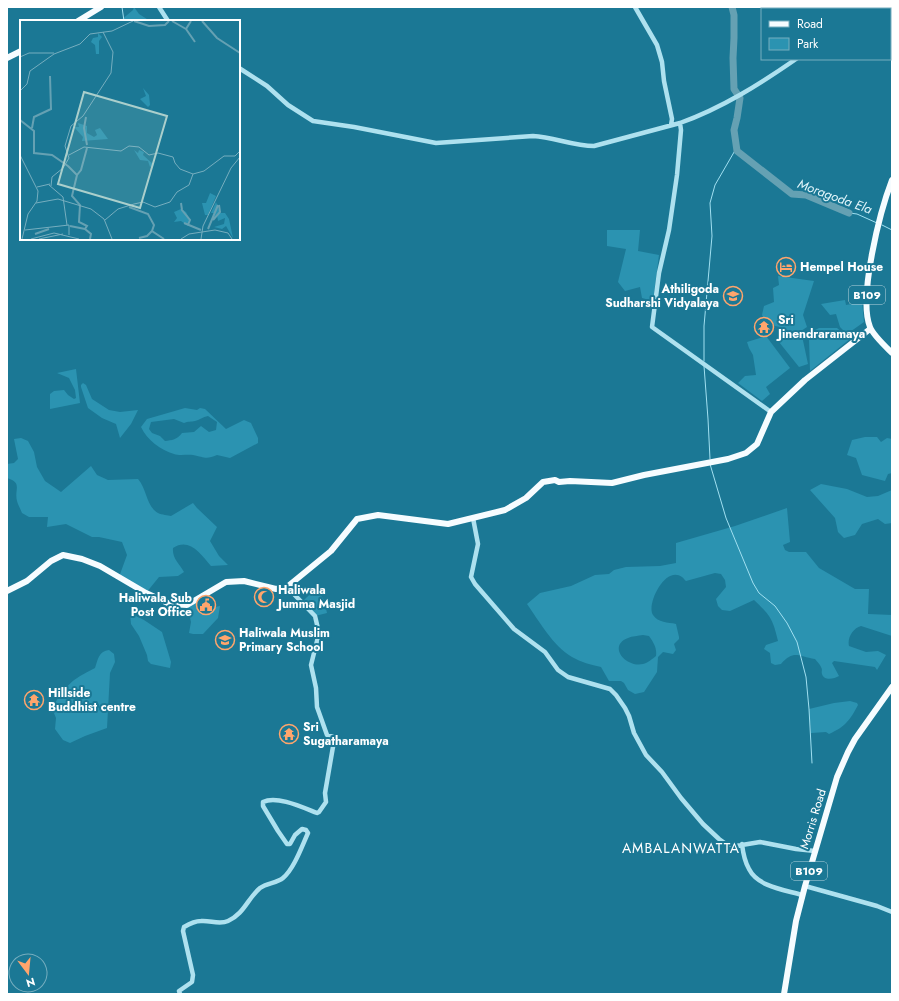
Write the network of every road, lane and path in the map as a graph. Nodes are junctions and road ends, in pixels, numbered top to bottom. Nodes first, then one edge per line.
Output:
1 (101, 7) edge
2 (160, 7) edge
3 (635, 7) edge
4 (80, 20) edge
5 (167, 20) edge
6 (20, 52) edge
7 (7, 58) edge
8 (794, 60) edge
9 (240, 69) edge
10 (680, 123) junction
11 (671, 125) junction
12 (892, 180) edge
13 (870, 329) junction
14 (892, 353) edge
15 (771, 412) junction
16 (473, 518) junction
17 (287, 587) junction
18 (7, 591) edge
19 (891, 691) edge
20 (742, 844) junction
21 (815, 851) junction
22 (805, 886) junction
23 (802, 895) junction
24 (892, 912) edge
25 (180, 994) edge
26 (784, 994) edge

1 - 4 main road
2 - 5 street
3 - 11 street
6 - 7 main road
8 - 10 street
9 - 11 street
10 - 11 street
10 - 15 street
12 - 13 main road, B109
13 - 14 main road
13 - 15 main road
15 - 16 main road
16 - 17 main road
16 - 20 street
17 - 18 main road
17 - 25 street
19 - 21 main road, Morris Road / B109
20 - 21 street
20 - 23 street
21 - 22 main road, Morris Road / B109
22 - 23 main road, Morris Road / B109
22 - 24 street
23 - 26 main road, Morris Road / B109

